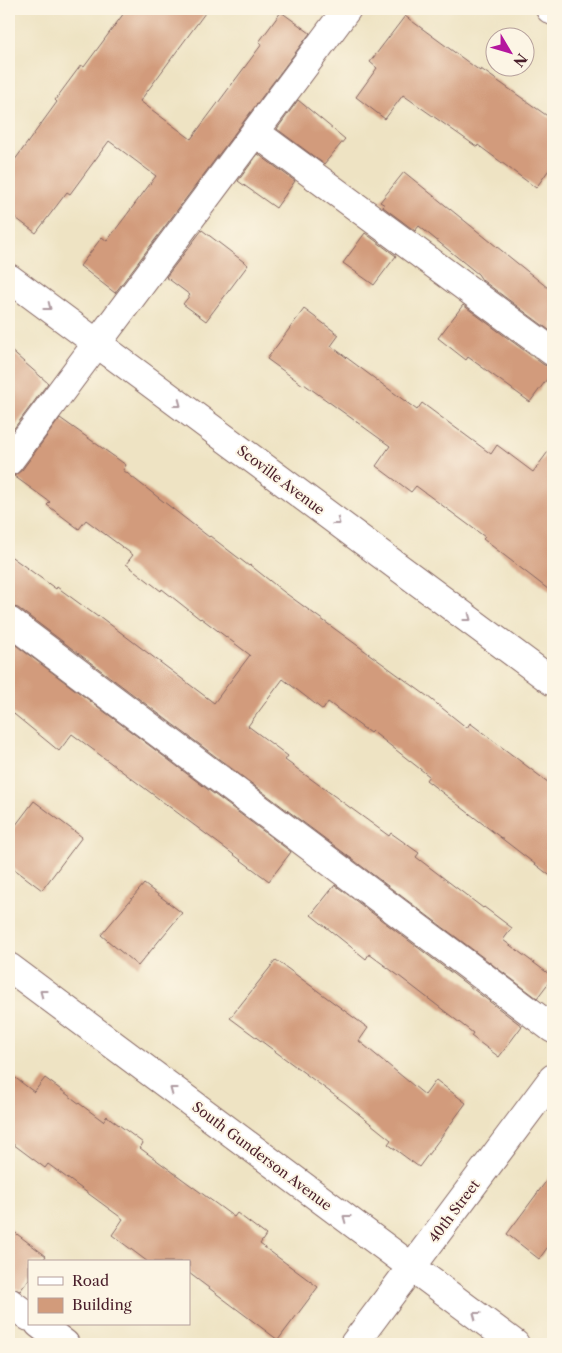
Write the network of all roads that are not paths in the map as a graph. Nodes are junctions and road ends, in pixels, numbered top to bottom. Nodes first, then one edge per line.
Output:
1 (347, 9) edge
2 (550, 9) edge
3 (553, 11) edge
4 (255, 132) junction
5 (9, 278) edge
6 (96, 344) junction
7 (553, 352) edge
8 (9, 461) edge
9 (9, 621) edge
10 (553, 682) edge
11 (9, 967) edge
12 (553, 1029) edge
13 (553, 1078) edge
14 (412, 1267) junction
15 (9, 1302) edge
16 (28, 1316) edge
17 (42, 1326) edge
18 (65, 1344) edge
19 (354, 1344) edge
20 (515, 1344) edge

1 - 4 street
2 - 3 street
4 - 6 street
4 - 7 street
5 -> 6 street, Scoville Avenue
6 - 8 street
6 -> 10 street, Scoville Avenue
9 - 12 street
14 -> 11 street, South Gunderson Avenue
13 - 14 street, 40th Street
14 - 19 street, 40th Street
20 -> 14 street, South Gunderson Avenue
15 - 16 street
17 - 18 street

